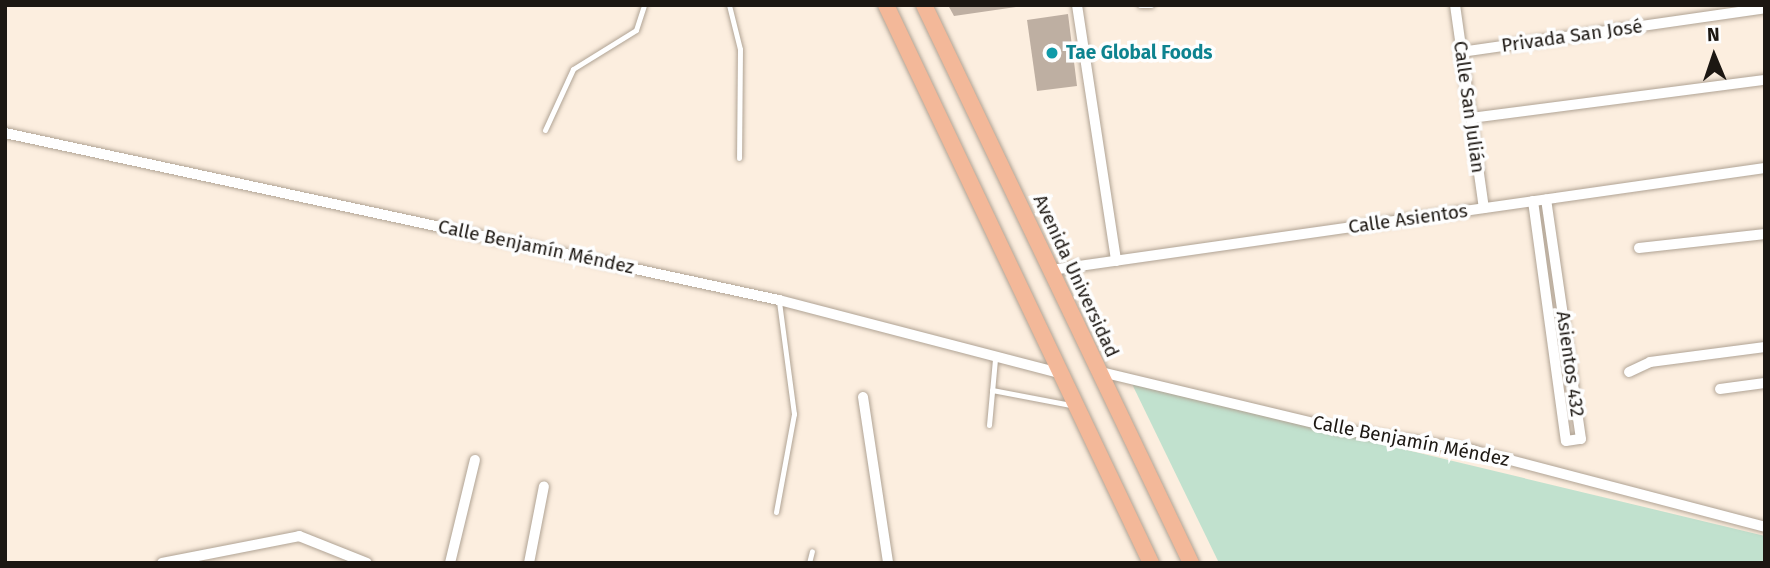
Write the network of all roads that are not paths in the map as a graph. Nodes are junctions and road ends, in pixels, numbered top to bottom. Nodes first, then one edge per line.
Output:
1 (644, 5) edge
2 (729, 5) edge
3 (886, 5) edge
4 (924, 5) edge
5 (1077, 5) edge
6 (1140, 5) edge
7 (1152, 5) edge
8 (1455, 5) edge
9 (1765, 8) edge
10 (1461, 52) junction
11 (1765, 80) edge
12 (1471, 118) junction
13 (545, 131) dead end
14 (5, 133) edge
15 (739, 158) dead end
16 (1765, 168) edge
17 (1546, 200) junction
18 (1534, 201) junction
19 (1484, 208) junction
20 (1765, 233) edge
21 (1552, 240) junction
22 (1539, 242) junction
23 (1639, 248) dead end
24 (1116, 261) junction
25 (1051, 270) junction
26 (779, 300) junction
27 (1567, 345) junction
28 (1765, 346) edge
29 (1553, 348) junction
30 (995, 359) junction
31 (1097, 371) junction
32 (1629, 372) dead end
33 (1063, 374) junction
34 (1765, 383) edge
35 (1720, 389) dead end
36 (992, 390) junction
37 (863, 397) dead end
38 (1078, 407) junction
39 (989, 425) dead end
40 (475, 460) dead end
41 (544, 486) dead end
42 (776, 512) dead end
43 (1765, 527) edge
44 (812, 551) dead end
45 (162, 563) edge
46 (367, 563) edge
47 (450, 563) edge
48 (529, 563) edge
49 (809, 563) edge
50 (888, 563) edge
51 (1151, 563) edge
52 (1191, 563) edge

1 - 13 lane
2 - 15 lane
3 - 33 main road
4 - 25 main road, Avenida Universidad
5 - 24 street
6 - 7 lane
8 - 10 street, Calle San Julián
9 - 10 street, Privada San José
10 - 12 street, Calle San Julián
11 - 12 street
12 - 19 street, Calle San Julián
14 - 26 street, Calle Benjamín Méndez
16 - 17 street, Calle Asientos
17 - 18 street, Calle Asientos
17 - 21 street, Asientos 432
18 - 19 street, Calle Asientos
18 - 22 street, Asientos 432
19 - 24 street, Calle Asientos
20 - 23 street
21 - 22 street
21 - 27 street, Asientos 432
22 - 29 street, Asientos 432
24 - 25 street, Calle Asientos
25 - 31 main road, Avenida Universidad
26 - 30 street, Calle Benjamín Méndez
26 - 42 lane
27 - 29 street
27 - 29 street, Asientos 432
28 - 32 street
30 - 33 street, Calle Benjamín Méndez
30 - 36 lane
31 - 43 street, Calle Benjamín Méndez
31 - 52 main road, Avenida Universidad
33 - 38 main road
34 - 35 street
36 - 38 lane
36 - 39 lane
37 - 50 street
38 - 51 main road
40 - 47 street
41 - 48 street
44 - 49 lane
45 - 46 street

